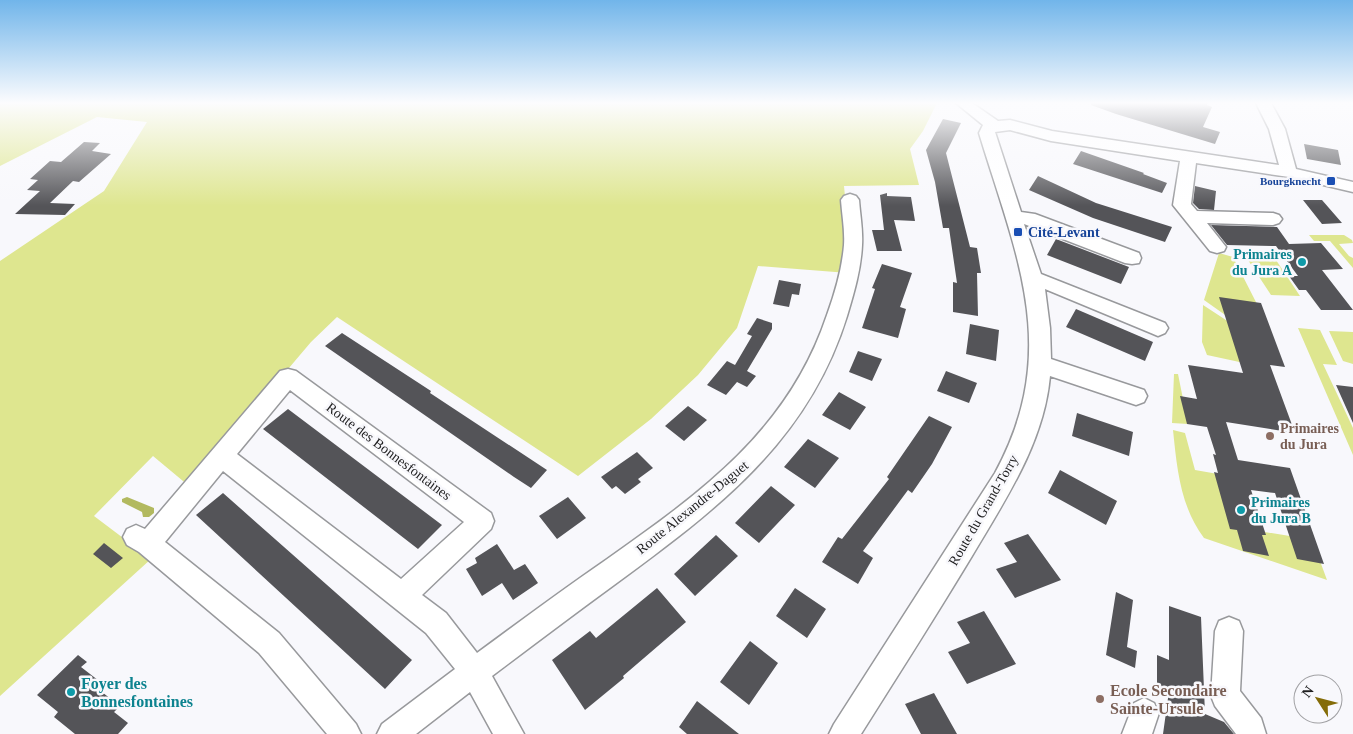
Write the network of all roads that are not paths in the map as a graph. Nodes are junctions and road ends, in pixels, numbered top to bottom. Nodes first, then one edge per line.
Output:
1 (988, 137) edge
2 (1060, 137) edge
3 (1279, 137) edge
4 (1189, 156) junction
5 (1289, 172) junction
6 (1353, 187) edge
7 (850, 200) dead end
8 (1013, 217) junction
9 (1192, 217) junction
10 (1273, 219) dead end
11 (1218, 247) dead end
12 (1132, 258) dead end
13 (1033, 279) junction
14 (1158, 328) dead end
15 (1040, 364) junction
16 (1136, 396) dead end
17 (224, 455) junction
18 (402, 596) junction
19 (1229, 631) dead end
20 (474, 671) junction
21 (346, 734) edge
22 (392, 734) edge
23 (509, 734) edge
24 (844, 734) edge
25 (1251, 734) edge

1 - 8 street, Route du Grand-Torry
2 - 4 street
3 - 5 street
4 - 5 street
4 - 9 street
5 - 6 street
7 - 20 street, Route Alexandre-Daguet
8 - 12 street
8 - 13 street, Route du Grand-Torry
9 - 10 street
9 - 11 street
13 - 14 street
13 - 15 street, Route du Grand-Torry
15 - 16 street
15 - 24 street, Route du Grand-Torry
17 - 18 street
17 - 18 street, Route des Bonnesfontaines
17 - 21 street, Route des Bonnesfontaines
18 - 20 street
19 - 25 street
20 - 22 street
20 - 23 street

